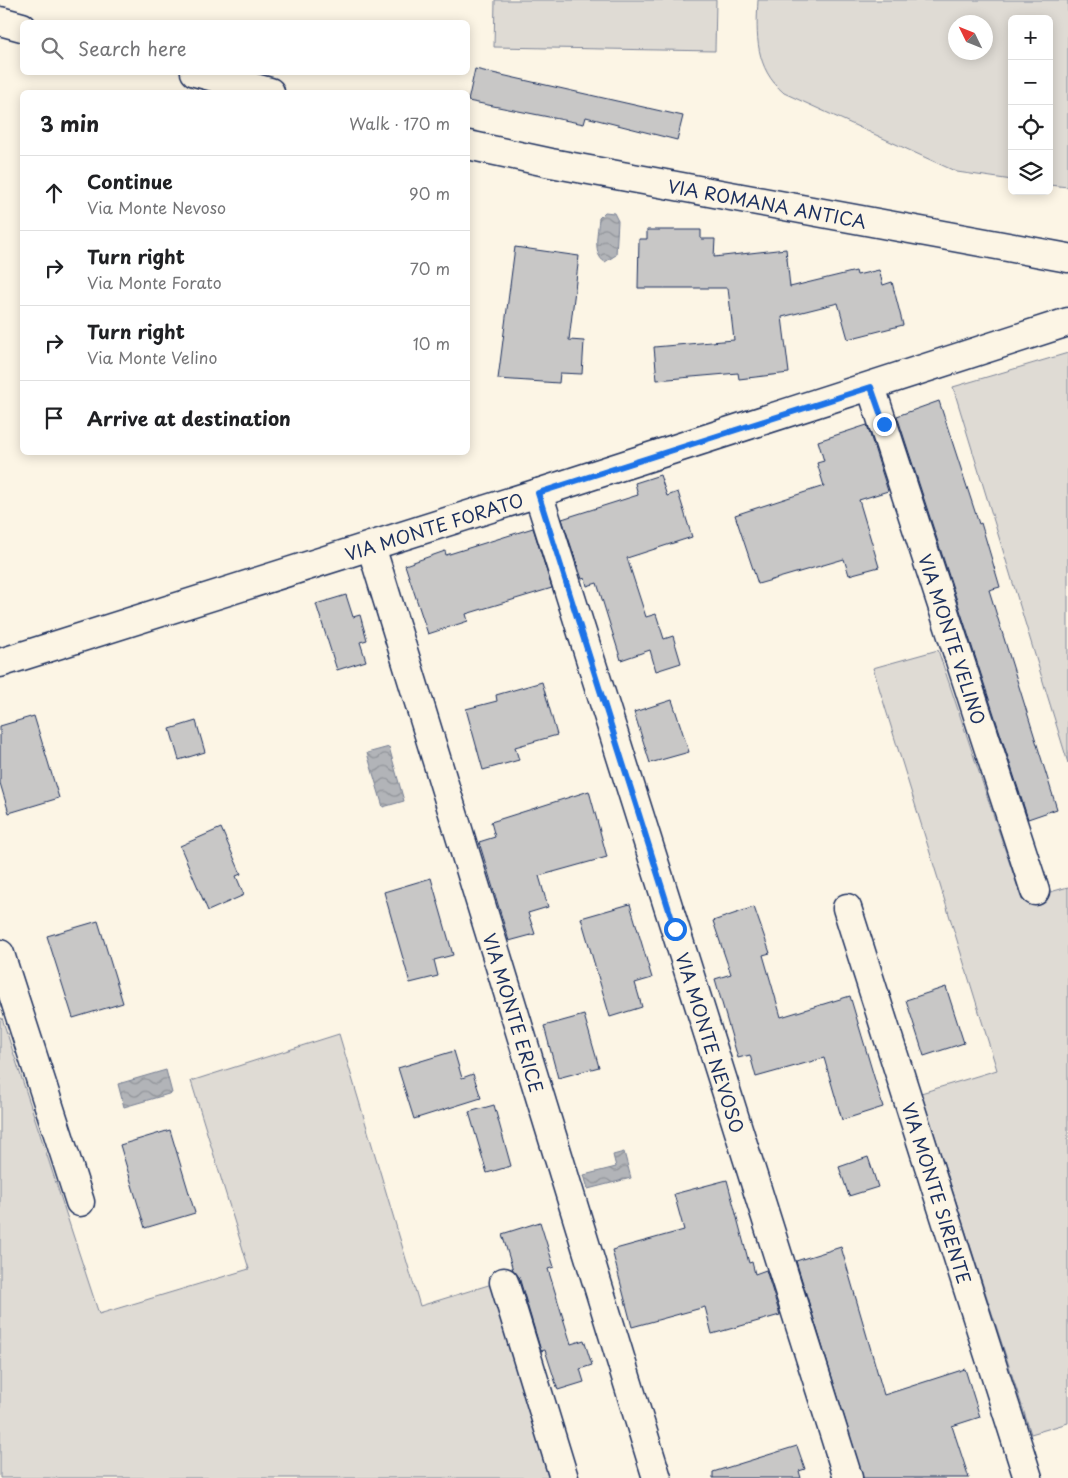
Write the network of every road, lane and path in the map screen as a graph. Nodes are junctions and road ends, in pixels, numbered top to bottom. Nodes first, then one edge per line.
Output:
1 (0, 21) edge
2 (20, 26) edge
3 (206, 75) edge
4 (262, 90) edge
5 (470, 145) edge
6 (1068, 258) edge
7 (1068, 322) edge
8 (871, 387) junction
9 (538, 493) junction
10 (371, 546) junction
11 (0, 662) edge
12 (1035, 891) dead end
13 (847, 908) dead end
14 (0, 954) edge
15 (80, 1202) dead end
16 (504, 1282) dead end
17 (564, 1478) edge
18 (658, 1478) edge
19 (848, 1478) edge
20 (1028, 1478) edge

1 - 2 street
3 - 4 street
5 - 6 street, VIA ROMANA ANTICA
7 - 8 street, VIA MONTE FORATO
8 - 9 street, VIA MONTE FORATO
8 - 12 street, VIA MONTE VELINO
9 - 10 street, VIA MONTE FORATO
9 - 19 street, VIA MONTE NEVOSO
10 - 11 street, VIA MONTE FORATO
10 - 18 street, VIA MONTE ERICE
13 - 20 street, VIA MONTE SIRENTE
14 - 15 street
16 - 17 street

